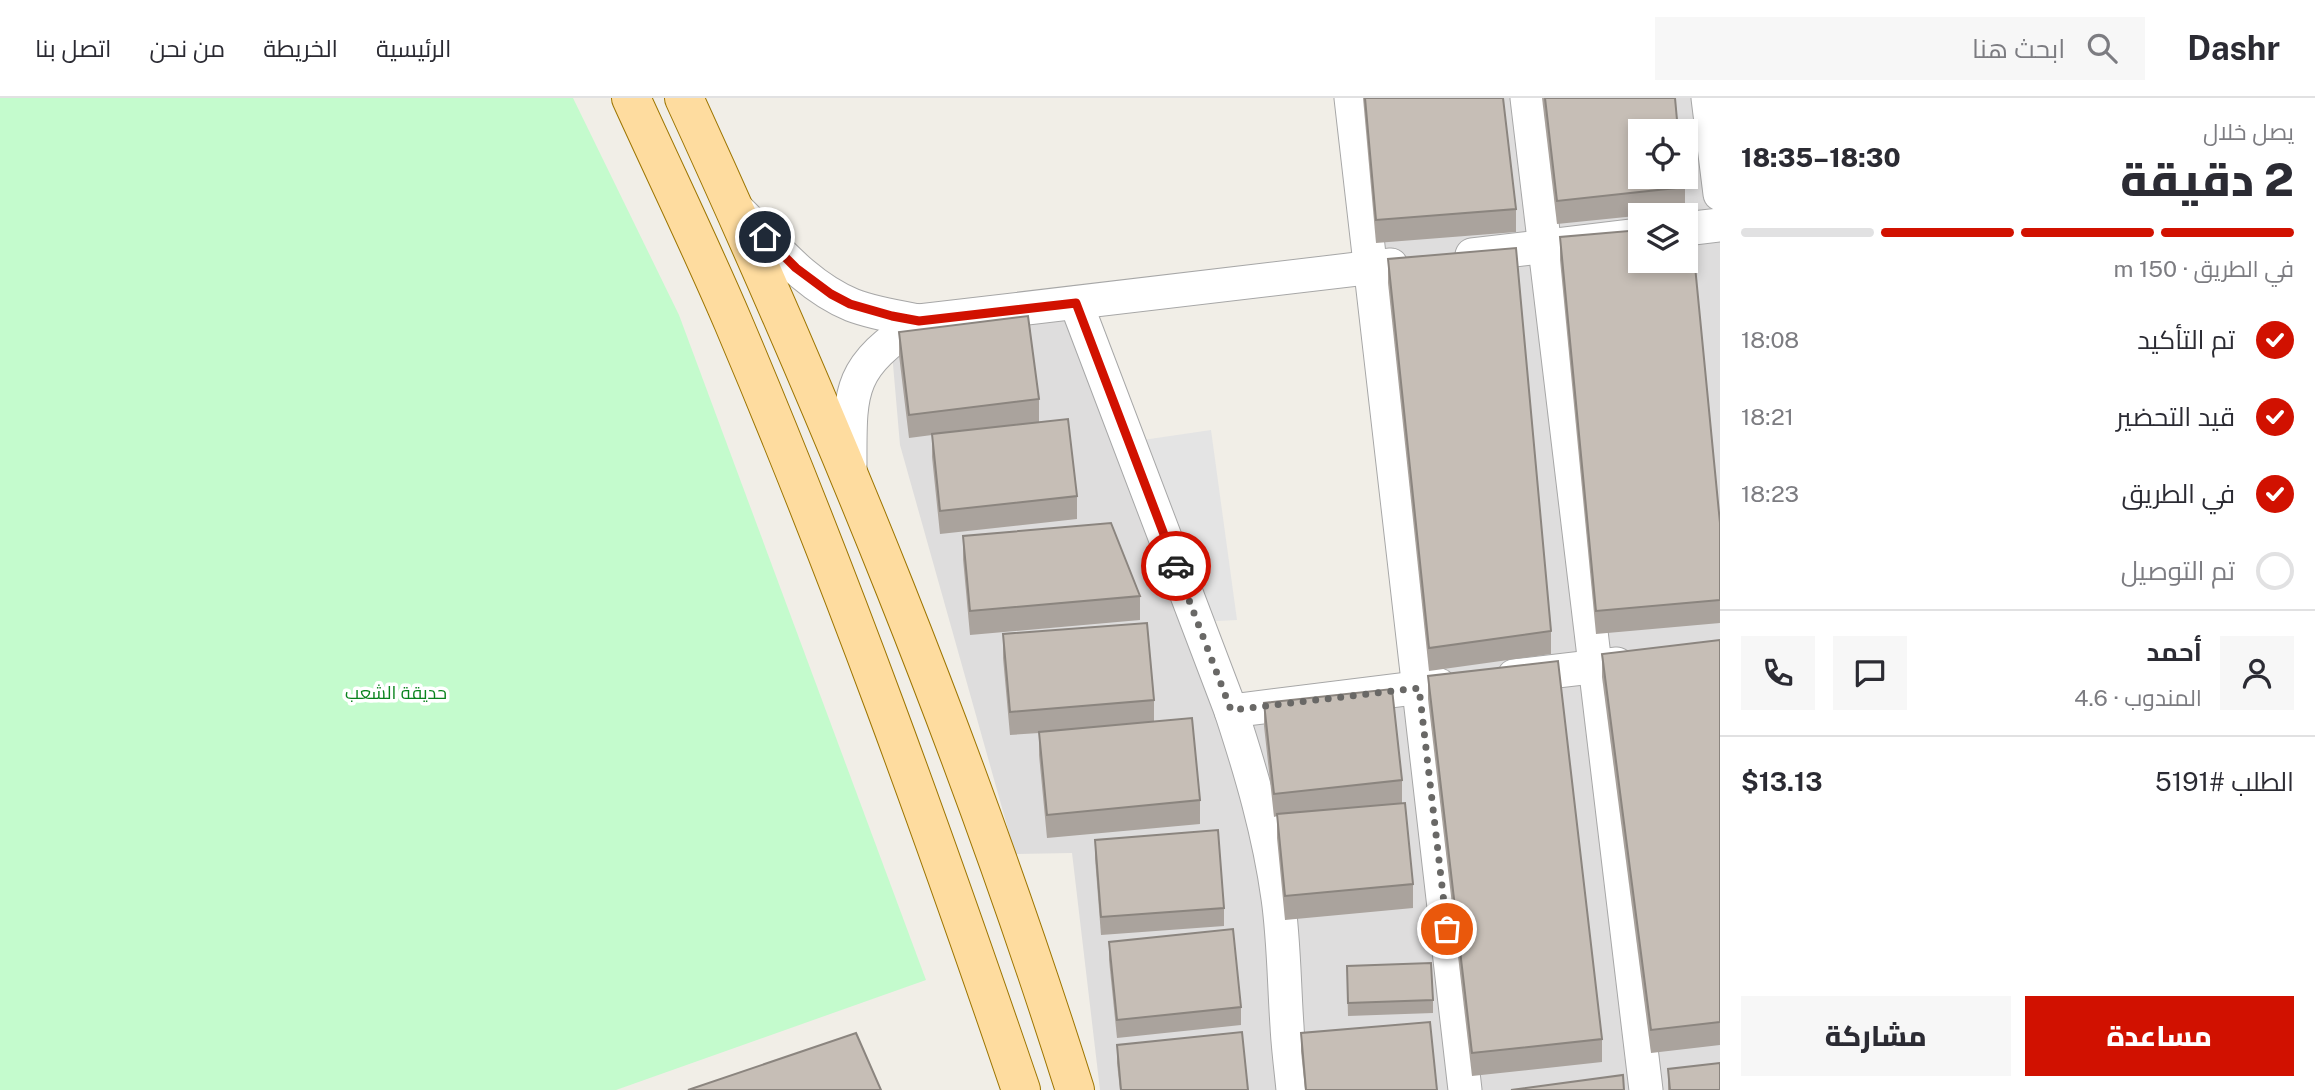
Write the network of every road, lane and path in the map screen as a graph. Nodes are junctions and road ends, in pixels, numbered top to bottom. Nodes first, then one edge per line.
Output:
1 (631, 98) edge
2 (684, 98) edge
3 (1351, 98) edge
4 (1527, 98) edge
5 (1708, 98) edge
6 (1720, 194) edge
7 (733, 206) junction
8 (1720, 225) edge
9 (1698, 228) edge
10 (1628, 236) edge
11 (1545, 246) junction
12 (1369, 267) junction
13 (1076, 303) junction
14 (919, 321) junction
15 (850, 478) junction
16 (1651, 660) edge
17 (1595, 667) junction
18 (1419, 688) junction
19 (1231, 710) junction
20 (1645, 1083) edge
21 (1021, 1090) edge
22 (1075, 1090) edge
23 (1293, 1090) edge
24 (1465, 1090) edge

1 - 21 main road
2 - 7 main road
3 - 12 street
4 - 11 street
5 - 6 street
7 - 14 street
7 - 15 main road
8 - 9 street
10 - 11 street
11 - 12 street
11 - 17 street
12 - 13 street
12 - 18 street
13 - 14 street
13 - 19 street
14 - 15 street
15 - 22 main road
16 - 17 street
17 - 18 street
17 - 20 street
18 - 19 street
18 - 24 street
19 - 23 street

